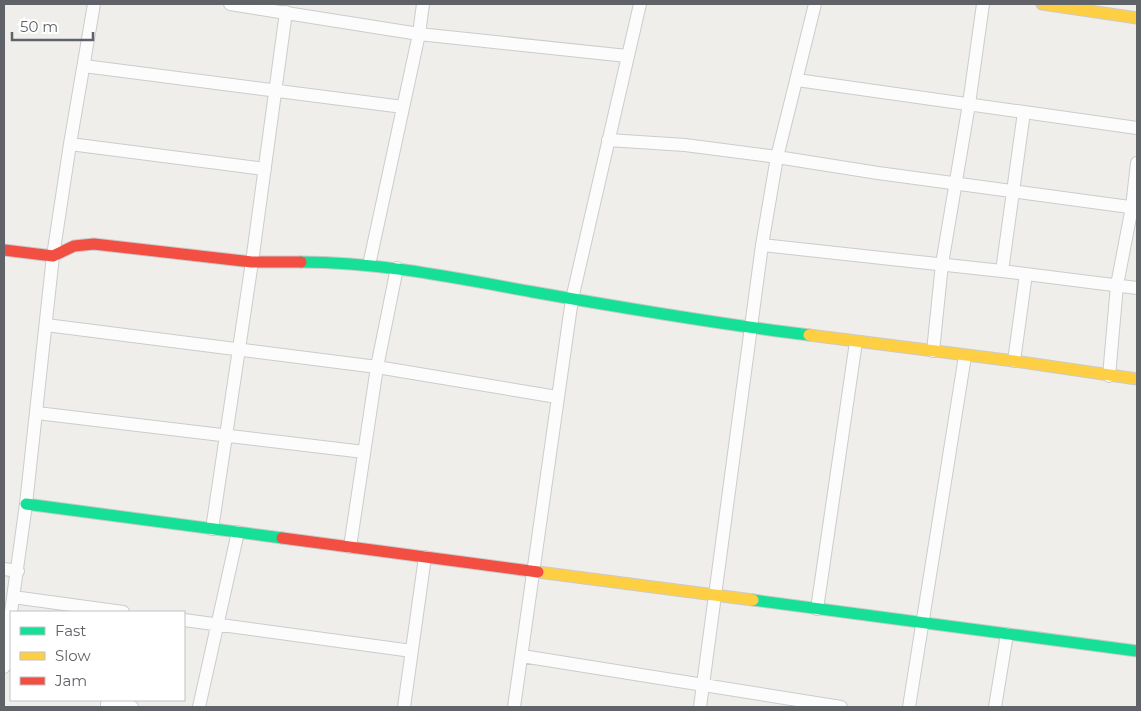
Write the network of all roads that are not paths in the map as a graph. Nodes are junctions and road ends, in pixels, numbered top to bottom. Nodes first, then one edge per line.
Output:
1 (94, 4) edge
2 (230, 4) edge
3 (423, 4) edge
4 (640, 4) edge
5 (815, 4) edge
6 (983, 4) edge
7 (1042, 4) edge
8 (286, 12) junction
9 (1137, 18) edge
10 (419, 34) junction
11 (628, 56) junction
12 (84, 66) junction
13 (797, 80) junction
14 (276, 91) junction
15 (969, 104) junction
16 (403, 107) junction
17 (1024, 112) junction
18 (1137, 128) edge
19 (608, 140) junction
20 (70, 144) junction
21 (777, 157) junction
22 (1137, 163) edge
23 (265, 169) junction
24 (956, 183) junction
25 (1014, 191) junction
26 (1135, 208) edge
27 (762, 245) junction
28 (4, 250) edge
29 (53, 256) junction
30 (252, 262) junction
31 (942, 264) junction
32 (369, 265) junction
33 (397, 268) junction
34 (1002, 271) junction
35 (1026, 274) junction
36 (1117, 285) junction
37 (1137, 288) edge
38 (572, 299) junction
39 (46, 325) junction
40 (751, 328) junction
41 (856, 342) junction
42 (238, 348) junction
43 (933, 351) junction
44 (965, 356) junction
45 (1014, 361) junction
46 (377, 367) junction
47 (1109, 376) junction
48 (1137, 380) edge
49 (557, 397) junction
50 (37, 413) junction
51 (226, 435) junction
52 (364, 452) junction
53 (26, 504) junction
54 (212, 529) junction
55 (238, 532) junction
56 (350, 547) junction
57 (425, 557) junction
58 (4, 569) edge
59 (18, 571) junction
60 (534, 571) junction
61 (716, 595) junction
62 (14, 597) junction
63 (817, 609) junction
64 (11, 611) edge
65 (112, 611) edge
66 (10, 617) edge
67 (185, 620) edge
68 (922, 622) junction
69 (217, 625) junction
70 (6, 631) edge
71 (1007, 634) junction
72 (412, 651) junction
73 (1137, 651) edge
74 (522, 656) junction
75 (4, 667) edge
76 (703, 686) junction
77 (107, 704) edge
78 (132, 707) edge
79 (199, 707) edge
80 (404, 707) edge
81 (514, 707) edge
82 (700, 707) edge
83 (839, 707) edge
84 (909, 707) edge
85 (995, 707) edge

1 - 12 street
2 - 8 street
3 - 10 street
4 - 11 street
5 - 13 street
6 - 15 street
7 - 9 street
8 - 10 street
8 - 14 street
10 - 11 street
10 - 16 street
11 - 19 street
12 - 14 street
12 - 20 street
13 - 15 street
13 - 21 street
14 - 16 street
14 - 23 street
15 - 17 street
15 - 24 street
16 - 32 street
17 - 18 street
17 - 25 street
19 - 21 street
19 - 38 street
20 - 23 street
20 - 29 street
21 - 24 street
21 - 27 street
22 - 26 street
23 - 30 street
24 - 25 street
24 - 31 street
25 - 26 street
25 - 34 street
26 - 36 street
27 - 31 street
27 - 40 street
28 - 29 street
29 - 30 street
29 - 39 street
30 - 32 street
30 - 42 street
31 - 34 street
31 - 43 street
32 - 33 street
33 - 38 street
33 - 46 street
34 - 35 street
35 - 36 street
35 - 45 street
36 - 37 street
36 - 47 street
38 - 40 street
38 - 49 street
39 - 42 street
39 - 50 street
40 - 41 street
40 - 61 street
41 - 43 street
41 - 63 street
42 - 46 street
42 - 51 street
43 - 44 street
44 - 45 street
44 - 68 street
45 - 47 street
46 - 49 street
46 - 52 street
47 - 48 street
49 - 60 street
50 - 51 street
50 - 53 street
51 - 52 street
51 - 54 street
52 - 56 street
53 - 54 street
53 - 59 street
54 - 55 street
55 - 56 street
55 - 69 street
56 - 57 street
57 - 60 street
57 - 72 street
58 - 59 street
59 - 62 street
60 - 61 street
60 - 74 street
61 - 63 street
61 - 76 street
62 - 64 street
62 - 65 street
63 - 68 street
66 - 70 street
67 - 69 street
68 - 71 street
68 - 84 street
69 - 72 street
69 - 79 street
70 - 75 street
71 - 73 street
71 - 85 street
72 - 80 street
74 - 76 street
74 - 81 street
76 - 82 street
76 - 83 street
77 - 78 street

